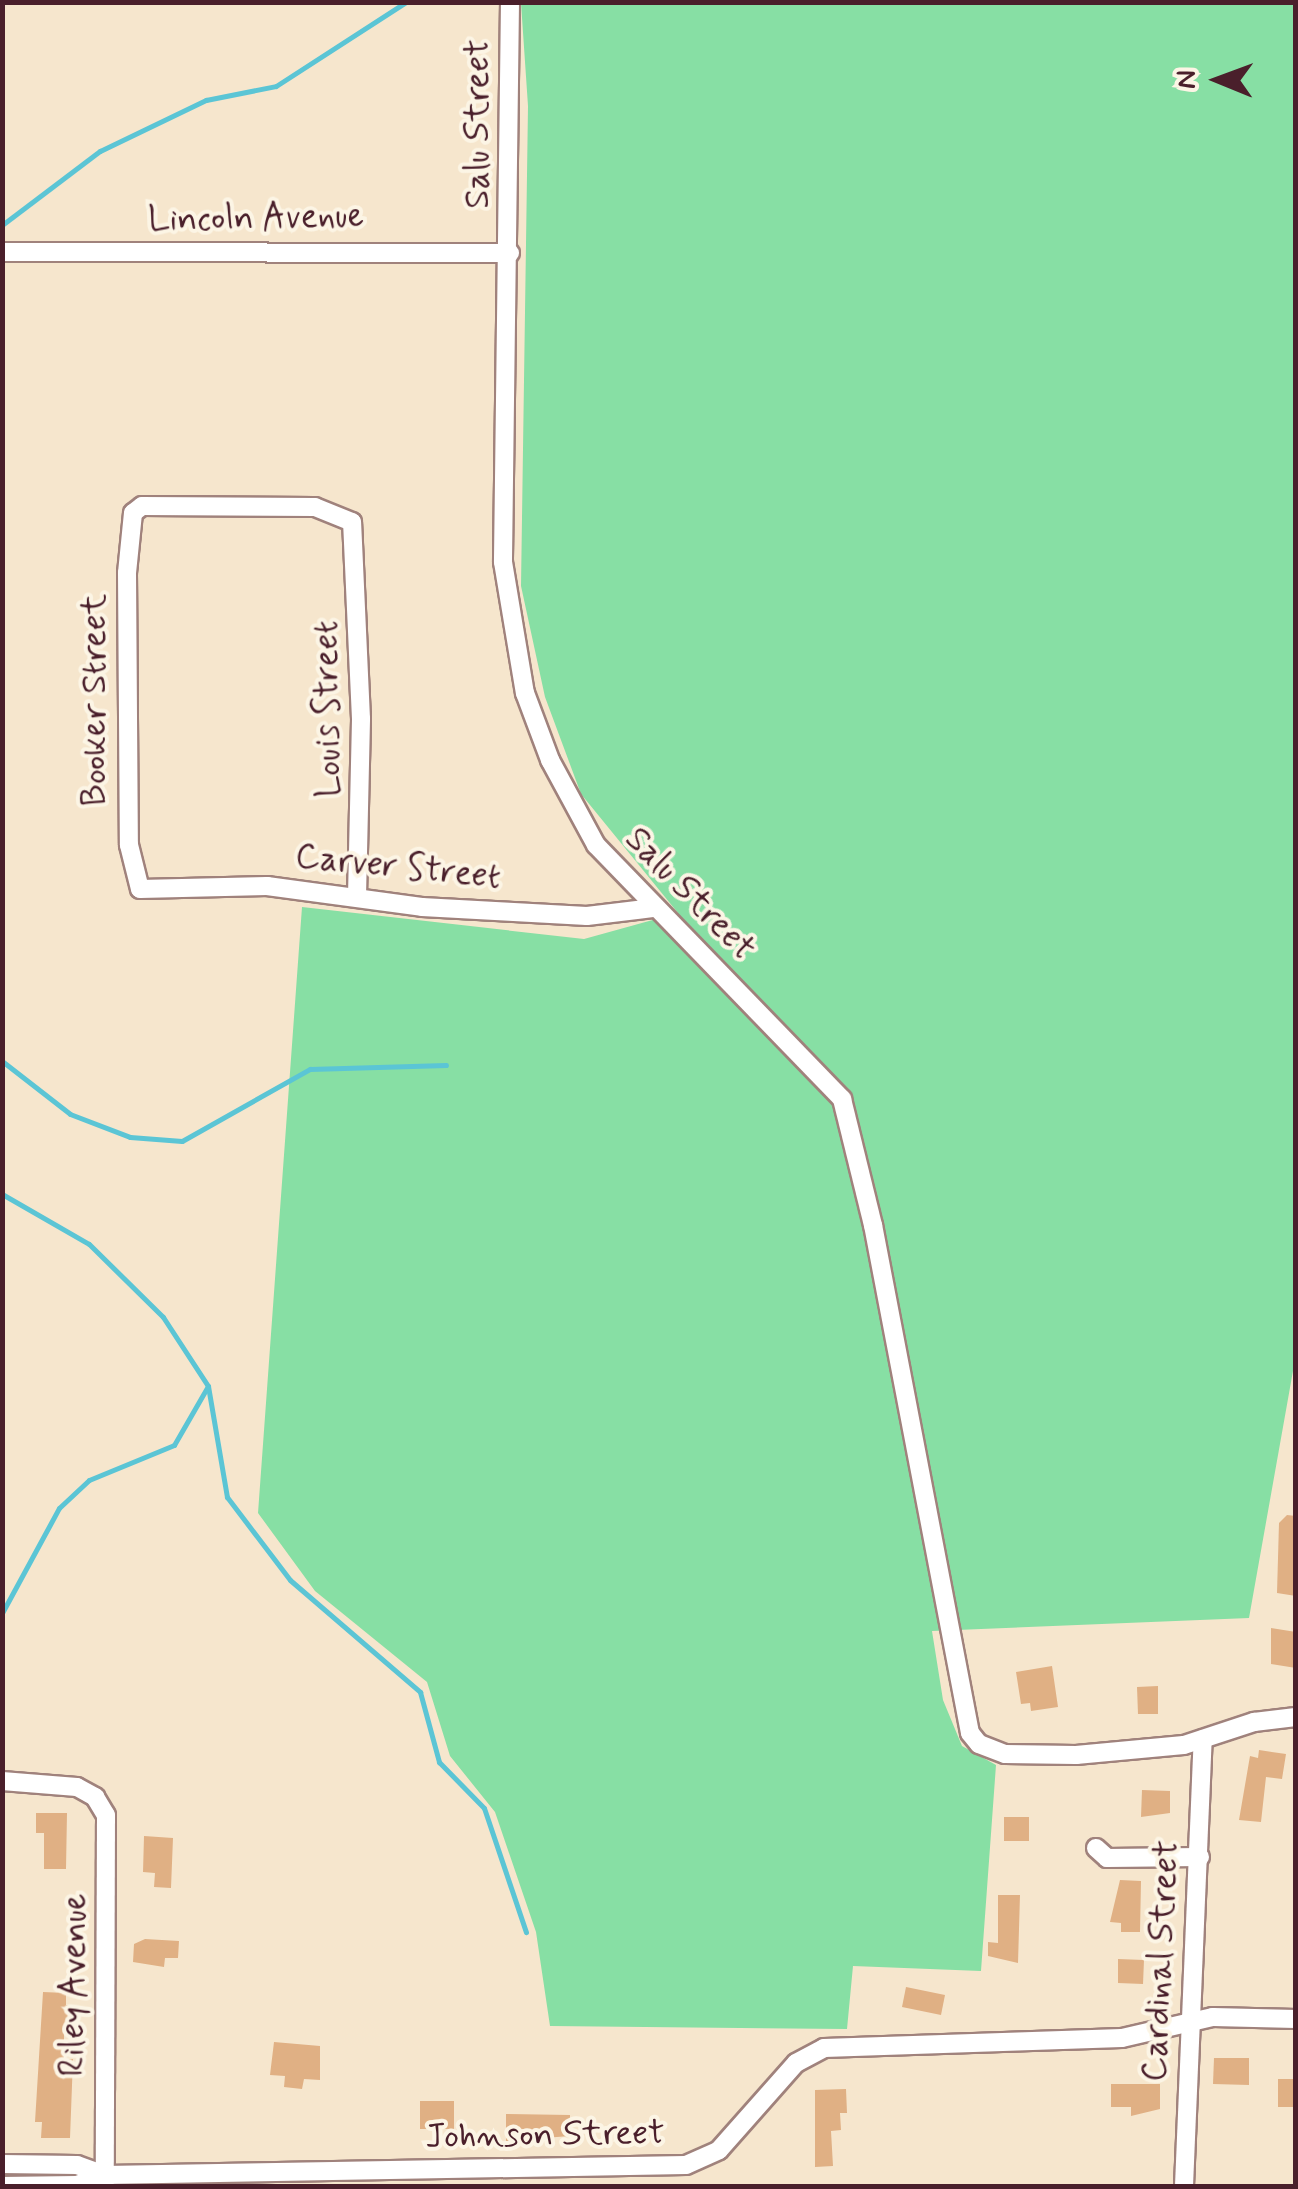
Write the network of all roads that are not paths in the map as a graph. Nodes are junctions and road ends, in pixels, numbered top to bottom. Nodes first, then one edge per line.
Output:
1 (510, 2) edge
2 (2, 252) edge
3 (510, 253) junction
4 (132, 513) joint
5 (137, 885) joint
6 (356, 896) junction
7 (653, 908) junction
8 (1296, 1717) edge
9 (1203, 1739) junction
10 (2, 1781) edge
11 (1096, 1848) dead end
12 (1200, 1857) junction
13 (1296, 2019) edge
14 (1190, 2022) junction
15 (2, 2164) edge
16 (544, 2177) edge
17 (105, 2181) edge
18 (2, 2186) edge
19 (1184, 2186) edge

1 - 3 street, Salu Street
2 - 3 street, Lincoln Avenue
3 - 7 street, Salu Street
4 - 5 street, Booker Street
4 - 6 street, Louis Street
5 - 6 street, Carver Street
6 - 7 street, Carver Street
7 - 9 street, Salu Street
8 - 9 street
9 - 12 street, Cardinal Street
10 - 17 street, Riley Avenue
11 - 12 street
12 - 14 street, Cardinal Street
13 - 14 street, Johnson Street
14 - 16 street, Johnson Street
14 - 19 street, Cardinal Street
15 - 17 street
16 - 17 street, Johnson Street
17 - 18 street

